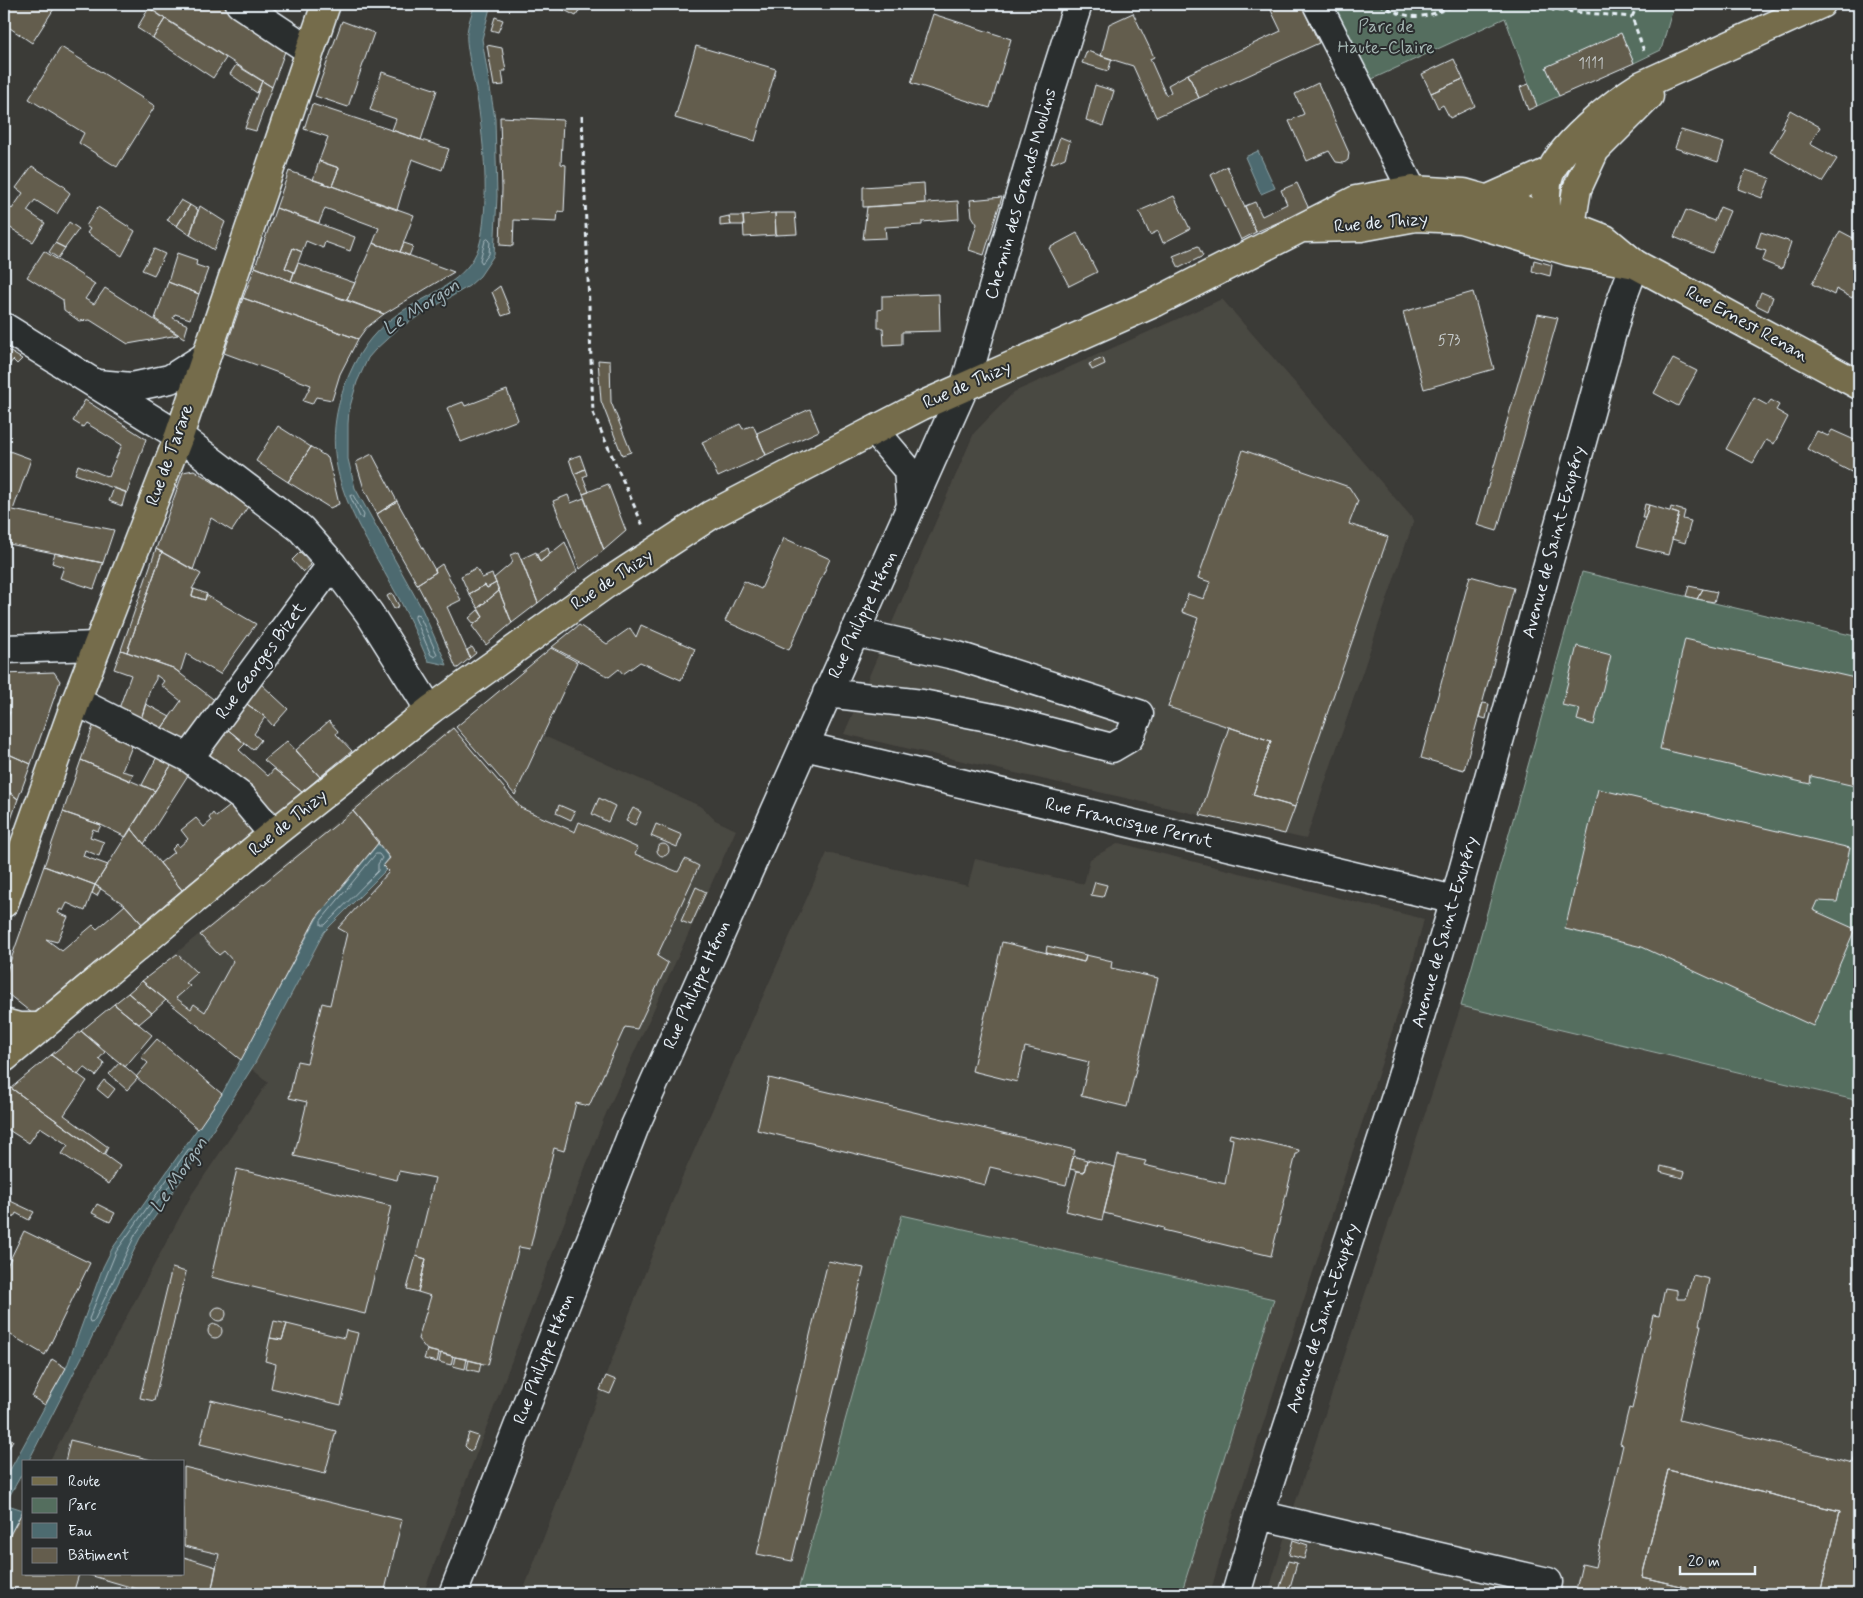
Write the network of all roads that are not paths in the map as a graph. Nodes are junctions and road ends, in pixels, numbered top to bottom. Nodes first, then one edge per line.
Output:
1 (240, 4) edge
2 (326, 4) edge
3 (1078, 4) edge
4 (1317, 4) edge
5 (1820, 4) edge
6 (309, 50) junction
7 (1664, 77) junction
8 (1551, 171) junction
9 (1412, 190) junction
10 (1486, 200) junction
11 (1300, 228) junction
12 (1558, 235) junction
13 (1635, 264) junction
14 (4, 327) edge
15 (206, 356) junction
16 (95, 384) junction
17 (965, 385) junction
18 (1859, 385) edge
19 (875, 431) junction
20 (178, 436) junction
21 (912, 507) junction
22 (332, 564) junction
23 (854, 632) junction
24 (97, 646) junction
25 (4, 649) edge
26 (827, 693) junction
27 (76, 700) junction
28 (430, 710) junction
29 (804, 746) junction
30 (190, 758) junction
31 (273, 834) junction
32 (1455, 900) junction
33 (4, 903) edge
34 (4, 1023) edge
35 (38, 1027) junction
36 (4, 1058) edge
37 (1259, 1515) junction
38 (1548, 1582) dead end
39 (453, 1594) edge
40 (1236, 1594) edge

1 - 6 street
2 - 6 main road, Rue de Tarare
3 - 17 street, Chemin des Grands Moulins
4 - 9 street
5 - 7 main road
6 - 15 main road, Rue de Tarare
7 - 8 main road
7 - 12 main road
8 - 10 main road
8 - 12 main road
9 - 10 main road, Rue de Thizy
9 - 11 main road, Rue de Thizy
10 - 12 main road, Rue de Thizy
11 - 12 main road, Rue de Thizy
11 - 17 main road, Rue de Thizy
12 - 13 main road, Rue Ernest Renan
13 - 18 main road, Rue Ernest Renan
13 - 32 street, Avenue de Saint-Exupéry
14 - 16 street
15 - 16 street
15 - 20 main road, Rue de Tarare
16 - 20 street
17 - 19 main road, Rue de Thizy
17 - 21 street, Rue Philippe Héron
19 - 21 street
19 - 28 main road, Rue de Thizy
20 - 22 street
20 - 24 main road, Rue de Tarare
21 - 23 street, Rue Philippe Héron
22 - 28 street
22 - 30 street, Rue Georges Bizet
23 - 26 street, Rue Philippe Héron
23 - 26 street
24 - 25 street
24 - 27 main road, Rue de Tarare
26 - 29 street, Rue Philippe Héron
27 - 30 street
27 - 33 main road, Rue de Tarare
28 - 31 main road, Rue de Thizy
29 - 32 street, Rue Francisque Perrut
29 - 39 street, Rue Philippe Héron
30 - 31 street
31 - 35 main road, Rue de Thizy
32 - 37 street, Avenue de Saint-Exupéry
34 - 35 main road
35 - 36 main road, Rue de Thizy
37 - 38 street
37 - 40 street, Avenue de Saint-Exupéry

